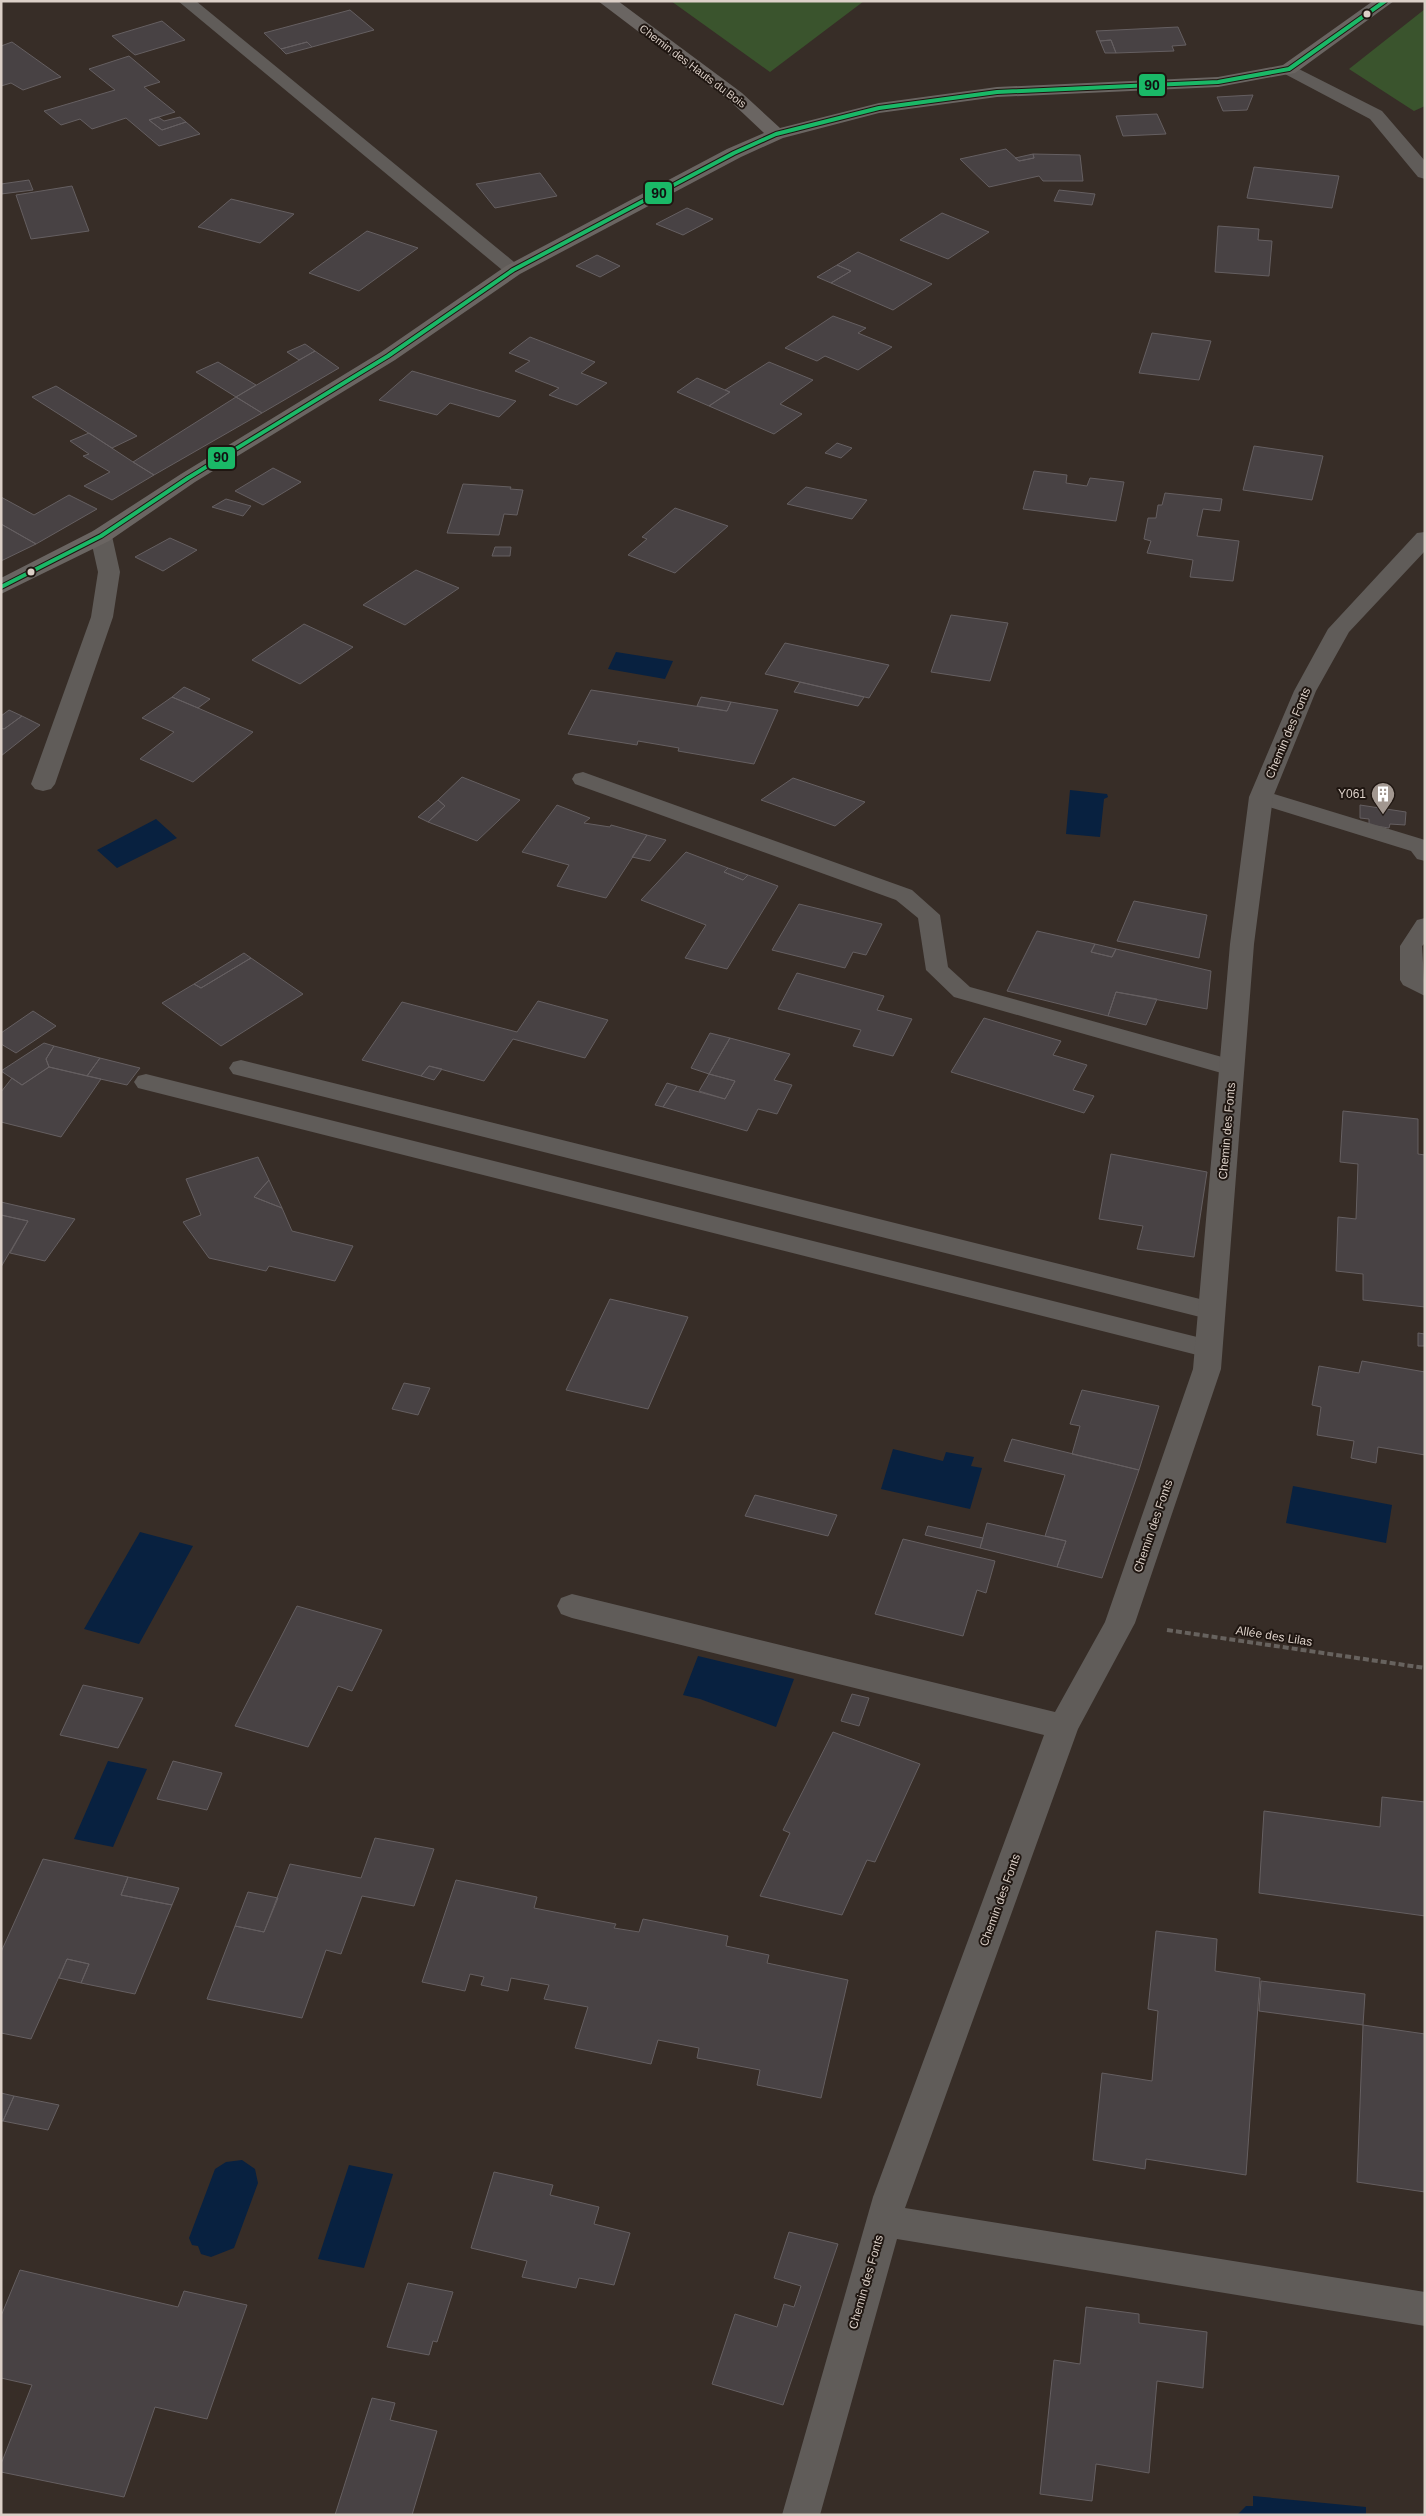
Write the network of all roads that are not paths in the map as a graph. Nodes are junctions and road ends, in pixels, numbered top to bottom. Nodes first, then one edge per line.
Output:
1 (186, 1) edge
2 (607, 1) edge
3 (1385, 1) edge
4 (1289, 69) junction
5 (776, 134) junction
6 (1425, 173) edge
7 (513, 270) junction
8 (101, 536) junction
9 (1425, 538) edge
10 (1, 587) edge
11 (583, 779) dead end
12 (43, 784) dead end
13 (1261, 796) junction
14 (1425, 854) edge
15 (1425, 925) edge
16 (1425, 988) edge
17 (241, 1068) dead end
18 (1232, 1068) junction
19 (146, 1082) dead end
20 (1212, 1311) junction
21 (1209, 1349) junction
22 (572, 1606) dead end
23 (1063, 1728) junction
24 (884, 2221) junction
25 (1425, 2309) edge
26 (801, 2515) edge

1 - 7 lane
2 - 5 street, Chemin des Hauts du Bois
3 - 4 street
4 - 5 street
4 - 6 street
5 - 7 street
7 - 8 street
8 - 10 street
8 - 12 street
9 - 13 street, Chemin des Fonts
11 - 18 lane
13 - 14 lane
13 - 18 street, Chemin des Fonts
15 - 16 lane
17 - 20 lane
18 - 20 street, Chemin des Fonts
19 - 21 lane
20 - 21 street, Chemin des Fonts
21 - 23 street, Chemin des Fonts
22 - 23 street
23 - 24 street, Chemin des Fonts
24 - 25 street
24 - 26 street, Chemin des Fonts

